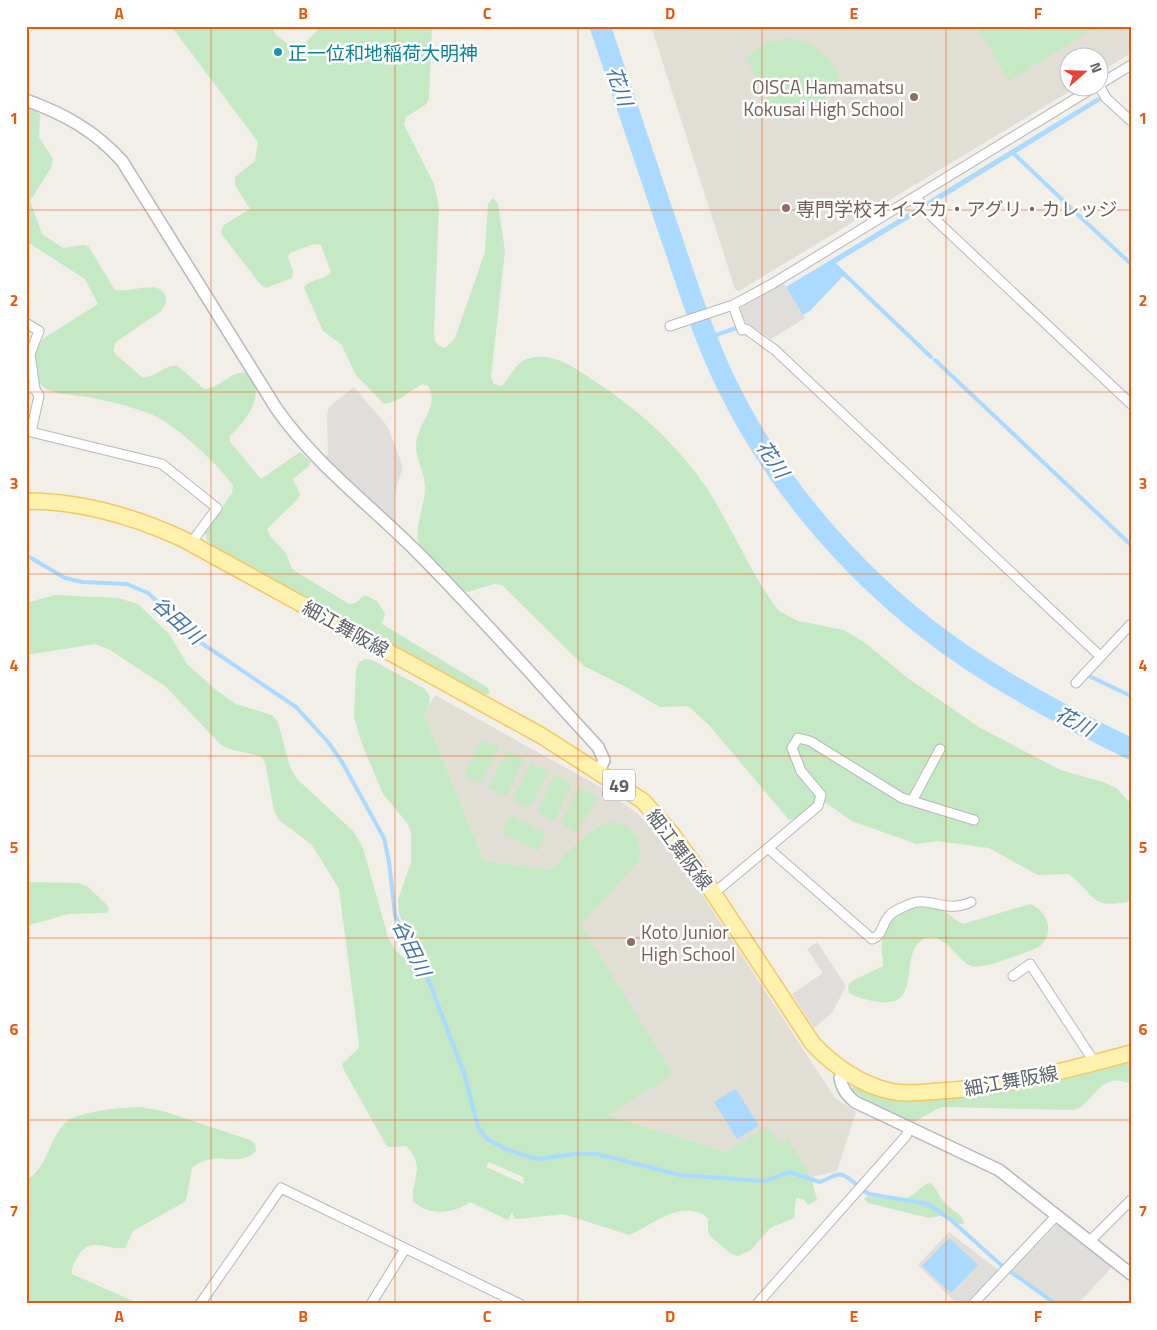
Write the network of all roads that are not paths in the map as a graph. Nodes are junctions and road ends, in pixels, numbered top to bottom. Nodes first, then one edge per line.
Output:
1 (1131, 64) edge
2 (1110, 78) edge
3 (1077, 98) edge
4 (1106, 98) edge
5 (26, 100) edge
6 (1131, 121) edge
7 (916, 196) junction
8 (731, 306) junction
9 (26, 324) edge
10 (670, 326) dead end
11 (31, 388) edge
12 (1131, 404) edge
13 (26, 501) edge
14 (191, 543) junction
15 (1131, 624) edge
16 (1100, 656) junction
17 (1076, 683) dead end
18 (940, 749) dead end
19 (599, 771) junction
20 (912, 801) junction
21 (974, 820) dead end
22 (768, 848) junction
23 (714, 893) junction
24 (971, 902) dead end
25 (1013, 976) dead end
26 (1131, 1053) edge
27 (1095, 1063) junction
28 (844, 1071) junction
29 (910, 1127) junction
30 (1131, 1200) edge
31 (1057, 1215) junction
32 (1090, 1241) junction
33 (405, 1249) junction
34 (1131, 1274) edge
35 (200, 1304) edge
36 (371, 1304) edge
37 (520, 1304) edge
38 (758, 1304) edge
39 (973, 1304) edge

1 - 2 street
3 - 7 street
4 - 6 street
5 - 19 street
7 - 8 street
7 - 12 street
8 - 10 street
8 - 16 street
9 - 11 street
11 - 14 street
13 - 14 main road, 細江舞阪線 / 49
14 - 19 main road, 細江舞阪線 / 49
15 - 16 street
16 - 17 street
18 - 20 street
19 - 23 main road, 細江舞阪線 / 49
20 - 21 street
20 - 22 street
22 - 23 street
22 - 24 street
23 - 28 main road, 細江舞阪線 / 49
25 - 27 street
26 - 27 main road, 細江舞阪線 / 49
27 - 28 main road, 細江舞阪線 / 49
28 - 29 street
29 - 31 street
29 - 38 street
30 - 32 street
31 - 32 street
31 - 39 street
32 - 34 street
33 - 35 street
33 - 36 street
33 - 37 street

